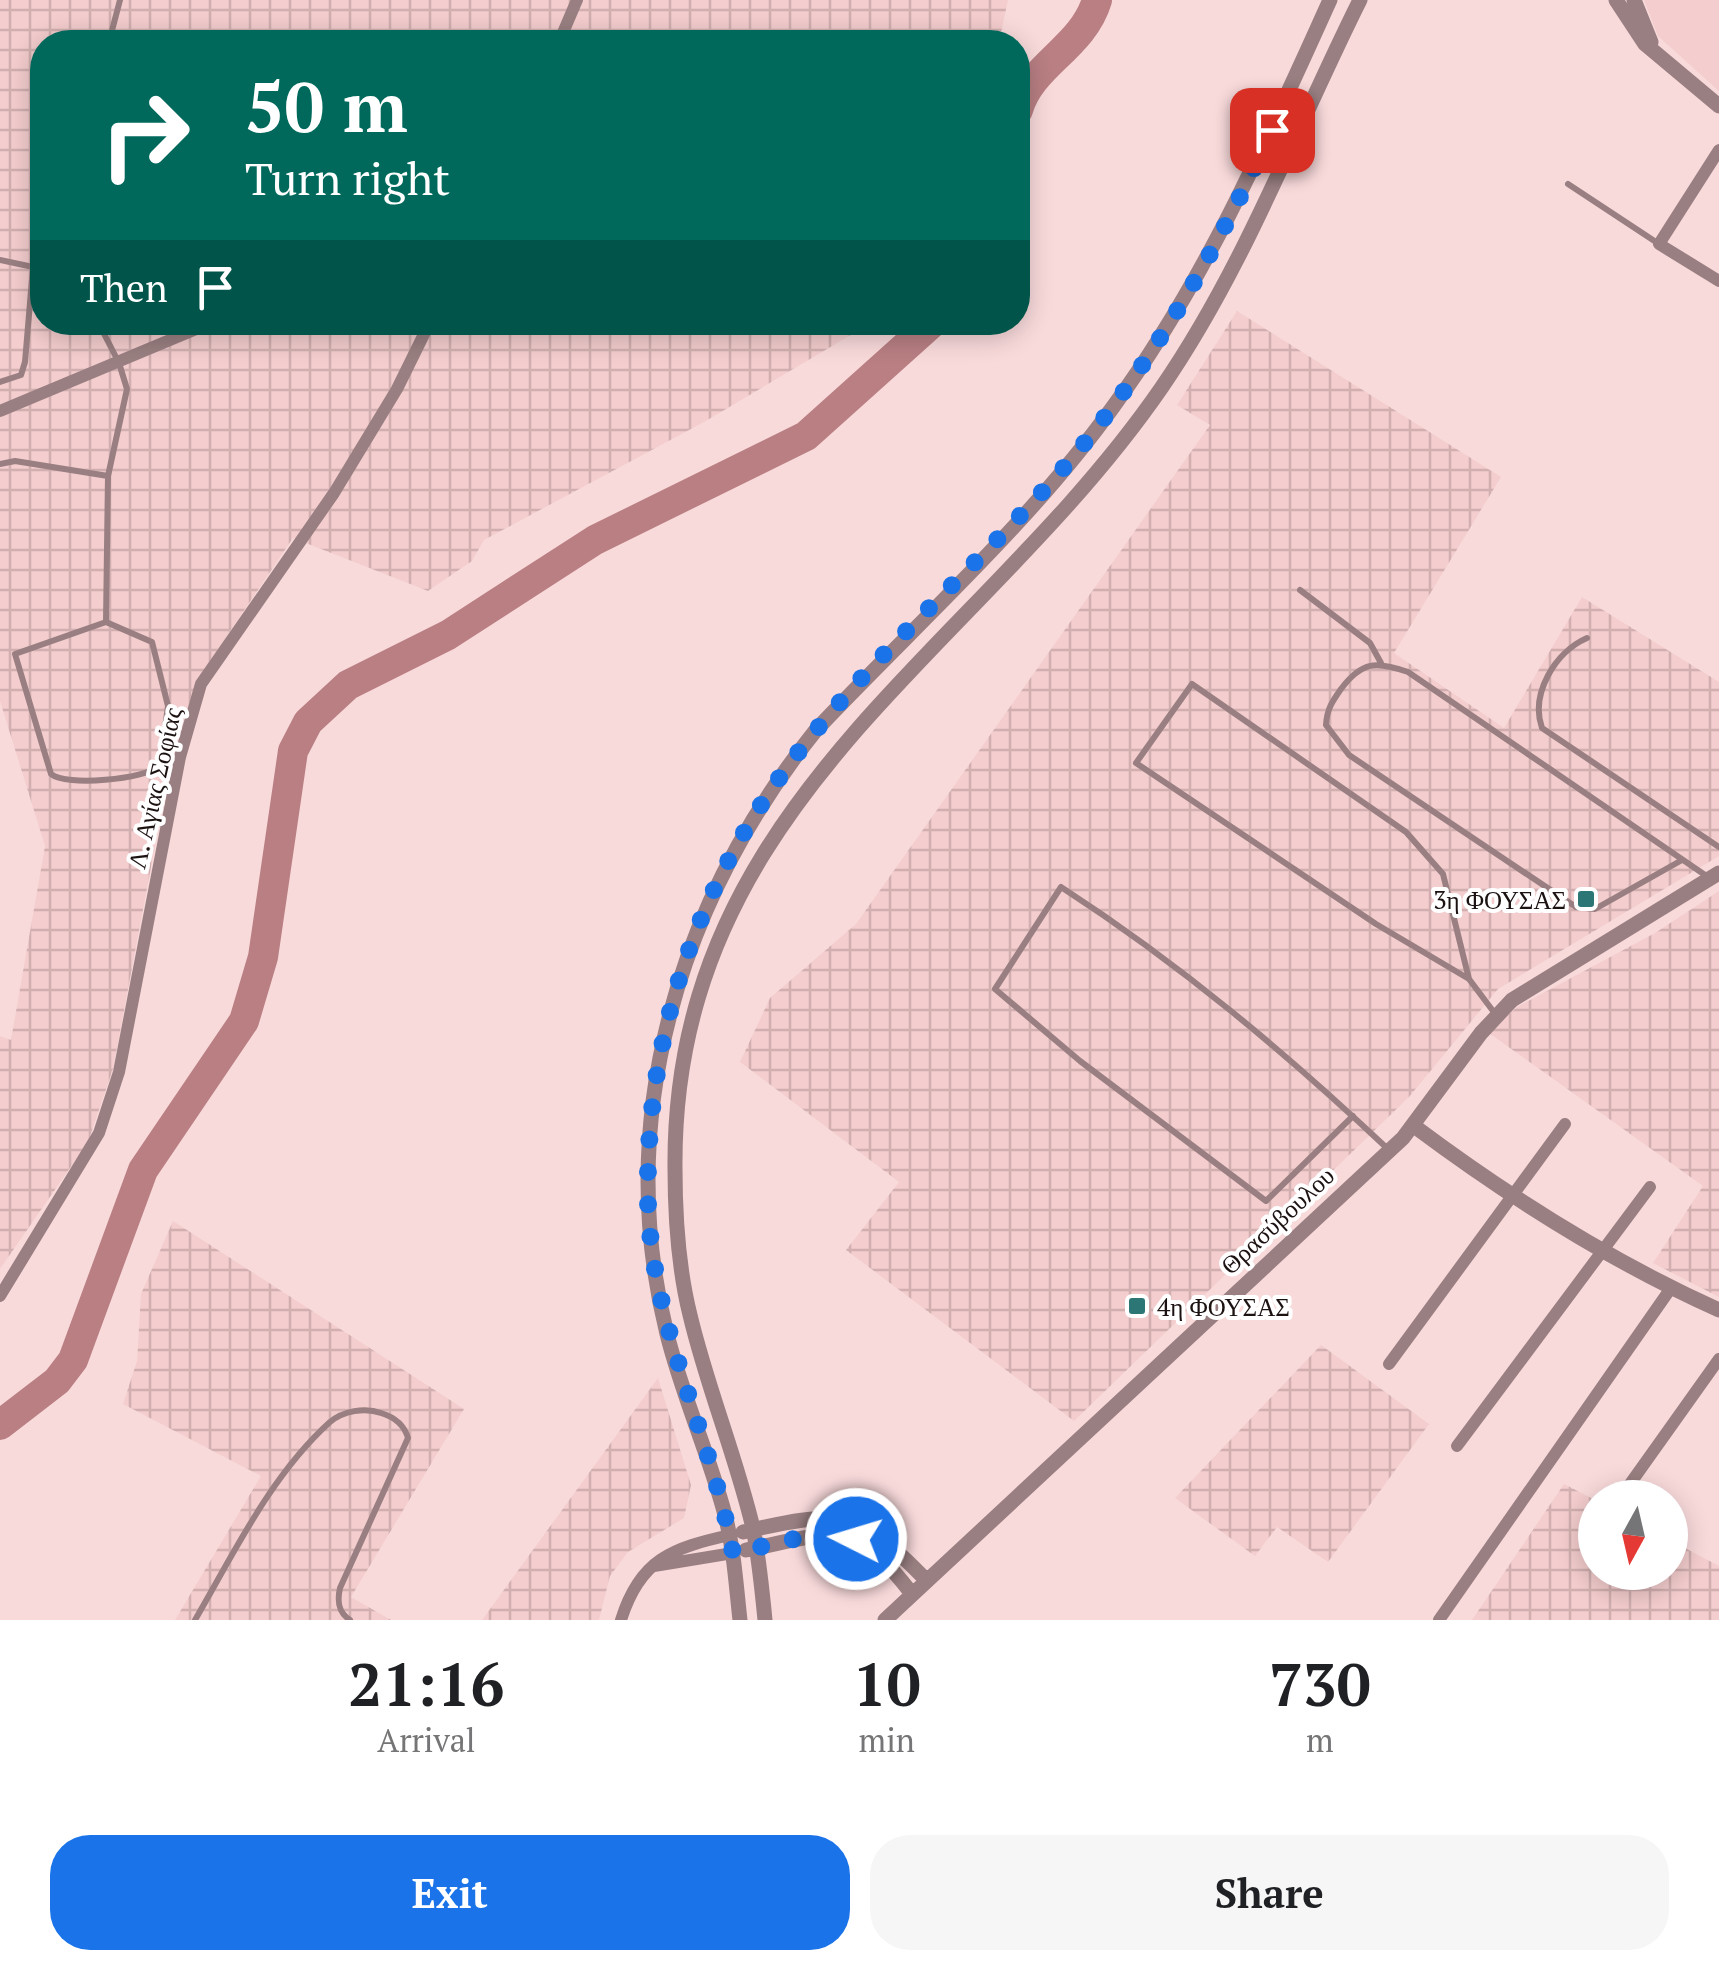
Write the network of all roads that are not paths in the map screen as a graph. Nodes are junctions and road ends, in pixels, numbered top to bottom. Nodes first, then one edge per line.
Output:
1 (120, 0) edge
2 (577, 0) edge
3 (1330, 0) edge
4 (1360, 0) edge
5 (1616, 0) edge
6 (1634, 0) edge
7 (112, 30) edge
8 (563, 30) edge
9 (1662, 57) junction
10 (1719, 106) edge
11 (1719, 150) edge
12 (1568, 184) dead end
13 (1659, 244) junction
14 (0, 260) edge
15 (30, 267) edge
16 (1719, 281) edge
17 (30, 303) edge
18 (105, 335) edge
19 (184, 335) edge
20 (424, 335) edge
21 (120, 363) junction
22 (0, 382) edge
23 (0, 412) edge
24 (0, 464) edge
25 (108, 476) junction
26 (1300, 590) dead end
27 (106, 622) junction
28 (1587, 638) dead end
29 (1381, 662) junction
30 (1719, 846) edge
31 (1682, 860) junction
32 (1715, 876) edge
33 (1469, 979) junction
34 (1496, 1016) junction
35 (1353, 1116) junction
36 (1565, 1124) dead end
37 (1414, 1126) junction
38 (1389, 1150) junction
39 (1650, 1187) dead end
40 (1512, 1196) junction
41 (1603, 1250) junction
42 (1671, 1288) junction
43 (0, 1296) edge
44 (1719, 1310) edge
45 (1719, 1359) edge
46 (1388, 1364) dead end
47 (1457, 1446) dead end
48 (1633, 1480) edge
49 (753, 1530) junction
50 (730, 1535) junction
51 (756, 1548) junction
52 (733, 1553) junction
53 (651, 1566) junction
54 (926, 1580) junction
55 (912, 1594) junction
56 (195, 1620) edge
57 (350, 1620) edge
58 (622, 1620) edge
59 (740, 1620) edge
60 (765, 1620) edge
61 (885, 1620) edge
62 (1439, 1620) edge

1 - 7 lane
2 - 8 street
3 - 50 street
4 - 49 street
5 - 9 street
6 - 9 street
9 - 10 street
11 - 13 street
12 - 13 lane
13 - 16 street
14 - 15 lane
17 - 22 lane
18 - 21 lane
19 - 21 street
20 - 43 street, Λ. Αγίας Σοφίας
21 - 23 street
21 - 25 lane
24 - 25 lane
25 - 27 lane
26 - 29 lane
27 - 27 lane
28 - 30 lane
29 - 31 lane
29 - 31 lane
31 - 32 lane
32 - 34 street, Θρασύβουλου
33 - 33 lane
33 - 34 lane
34 - 37 street, Θρασύβουλου
35 - 35 lane
35 - 38 lane
36 - 40 street
37 - 38 street, Θρασύβουλου
37 - 40 street
38 - 54 street, Θρασύβουλου
39 - 41 street
40 - 41 street
40 - 46 street
41 - 42 street
41 - 47 street
42 - 44 street
42 - 62 street
45 - 48 street
49 - 50 street
49 - 51 street
49 - 54 street
50 - 52 street
50 - 53 street
51 - 52 street
51 - 55 street
51 - 60 street
52 - 53 street
52 - 59 street
53 - 58 street
54 - 55 street, Θρασύβουλου
55 - 61 street, Θρασύβουλου
56 - 57 lane

